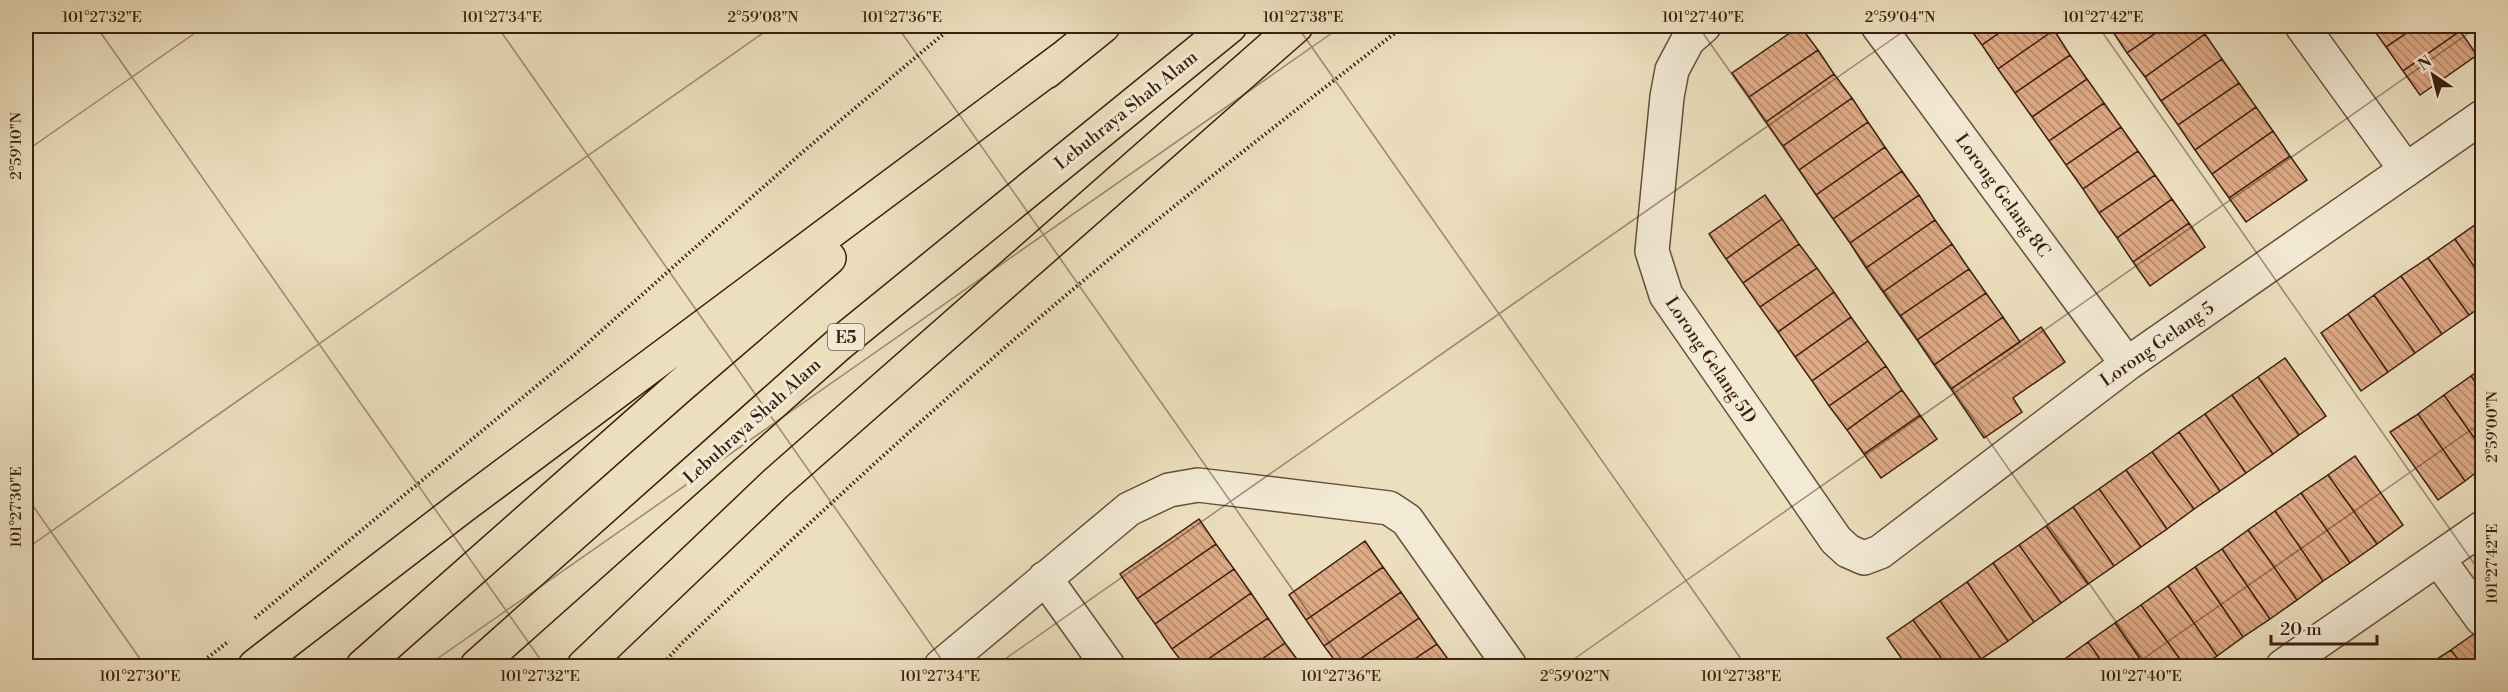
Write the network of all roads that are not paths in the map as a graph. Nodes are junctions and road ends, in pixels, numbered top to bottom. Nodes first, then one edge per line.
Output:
1 (1103, 26) edge
2 (1230, 26) edge
3 (1296, 26) edge
4 (1704, 26) edge
5 (1878, 26) edge
6 (2302, 26) edge
7 (1062, 59) junction
8 (2482, 117) edge
9 (2406, 170) junction
10 (2127, 364) junction
11 (2482, 528) edge
12 (1836, 540) joint
13 (2439, 560) junction
14 (1045, 578) junction
15 (2482, 619) edge
16 (255, 666) edge
17 (363, 666) edge
18 (477, 666) edge
19 (584, 666) edge
20 (941, 666) edge
21 (1108, 666) edge
22 (1510, 666) edge
23 (2283, 666) edge

1 - 7 highway
2 - 18 highway, Lebuhraya Shah Alam / E5
3 - 19 highway
4 - 12 street, Lorong Gelang 5D
5 - 10 street, Lorong Gelang 8C
6 - 9 street
7 - 16 highway
7 - 17 highway
8 - 9 street, Lorong Gelang 5
9 - 10 street, Lorong Gelang 5
10 - 12 street, Lorong Gelang 5
11 - 13 street
13 - 15 street
13 - 23 street
14 - 20 street
14 - 21 street
14 - 22 street

